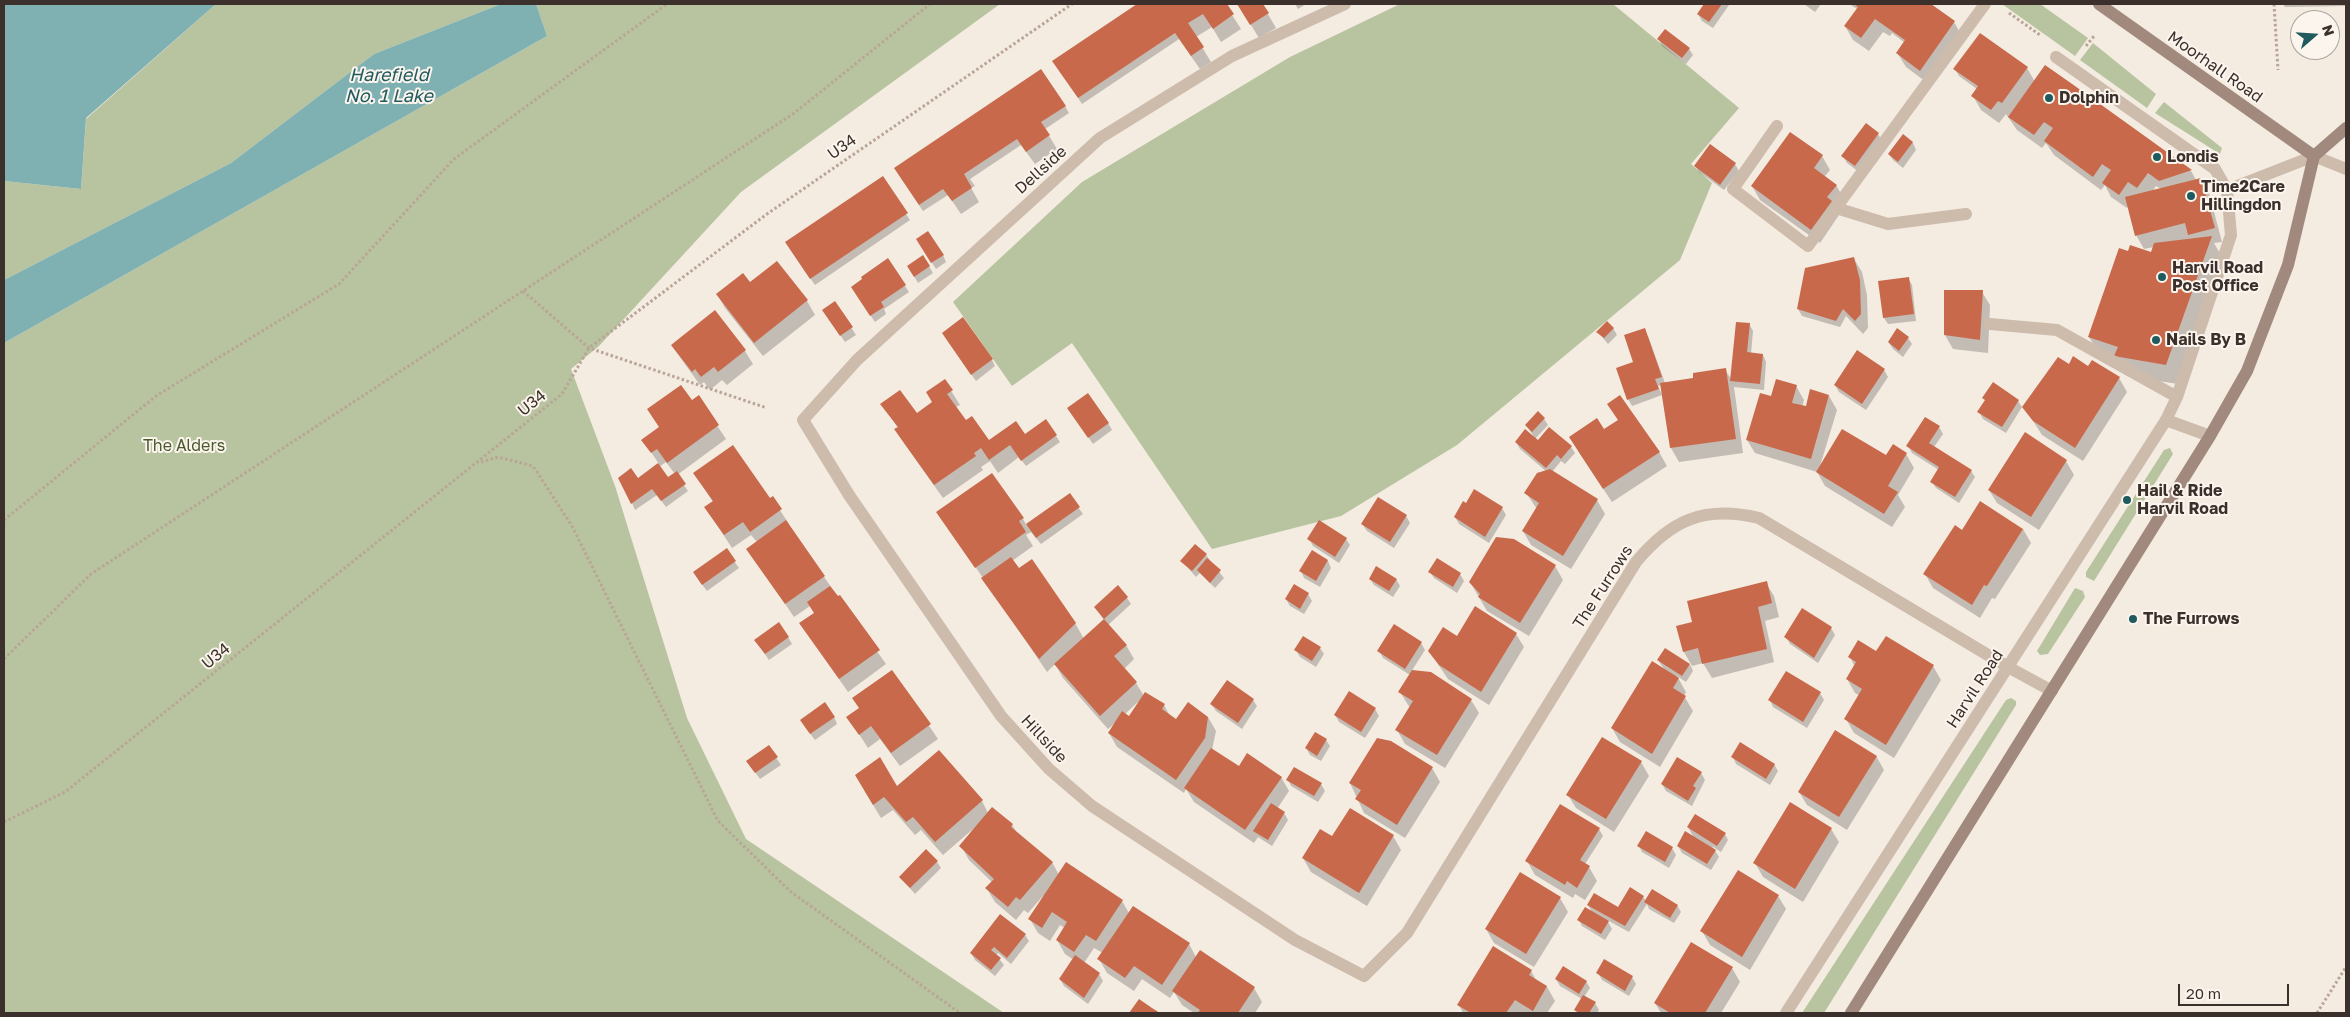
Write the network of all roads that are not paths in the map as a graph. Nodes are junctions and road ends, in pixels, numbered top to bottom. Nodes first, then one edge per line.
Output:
1 (1345, 4) edge
2 (1985, 4) edge
3 (2098, 4) edge
4 (2056, 58) road end
5 (1777, 126) dead end
6 (2346, 128) edge
7 (2314, 156) junction
8 (2346, 169) edge
9 (2227, 190) junction
10 (1836, 208) junction
11 (1966, 214) dead end
12 (1990, 324) dead end
13 (2177, 397) junction
14 (803, 420) joint
15 (2166, 420) junction
16 (2210, 436) junction
17 (2008, 667) junction
18 (2052, 691) junction
19 (1364, 976) joint
20 (1786, 1013) edge
21 (1851, 1013) edge

1 - 14 street, Dellside
2 - 10 street
3 - 7 street, Moorhall Road
4 - 9 street
5 - 10 street
6 - 7 street
7 - 8 street
7 - 9 street
7 - 16 street
9 - 13 street, Harvil Road
10 - 11 street
12 - 13 street
13 - 15 street, Harvil Road
14 - 19 street, Hillside
15 - 16 street
15 - 17 street, Harvil Road
16 - 18 street
17 - 18 street, The Furrows
17 - 19 street, The Furrows
17 - 20 street, Harvil Road
18 - 21 street

